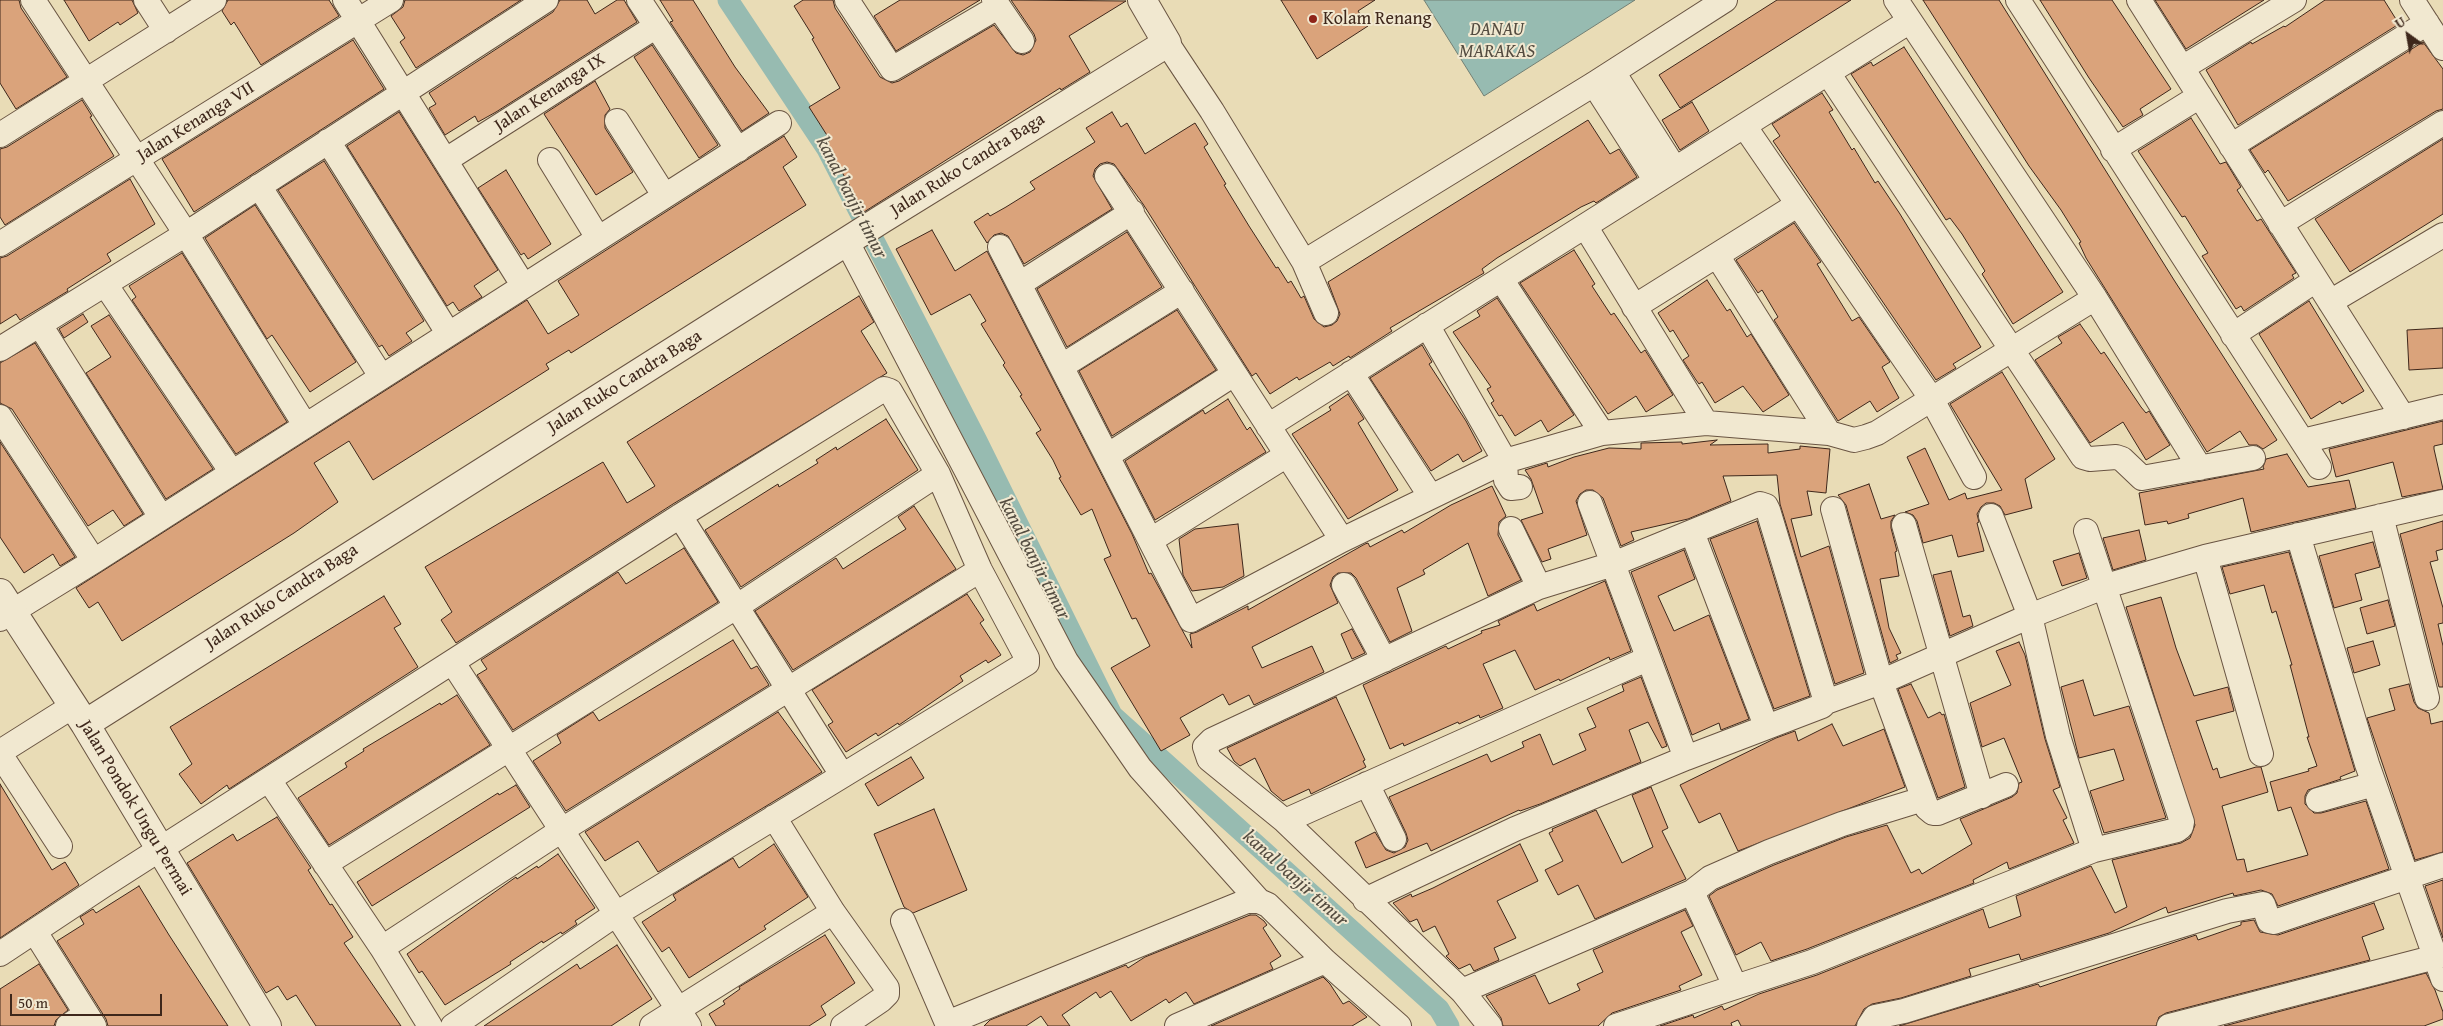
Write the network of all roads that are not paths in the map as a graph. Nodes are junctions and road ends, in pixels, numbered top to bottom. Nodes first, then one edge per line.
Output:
1 (34, 0) edge
2 (146, 0) edge
3 (214, 0) edge
4 (345, 0) edge
5 (391, 0) edge
6 (546, 0) edge
7 (639, 0) edge
8 (846, 0) edge
9 (1142, 0) edge
10 (1725, 0) edge
11 (1896, 0) edge
12 (2018, 0) edge
13 (2139, 0) edge
14 (2294, 0) edge
15 (2412, 0) edge
16 (996, 4) edge
17 (358, 21) junction
18 (1910, 21) junction
19 (2427, 23) junction
20 (655, 27) junction
21 (166, 31) junction
22 (1022, 41) dead end
23 (1168, 43) junction
24 (2443, 48) edge
25 (2182, 68) junction
26 (1828, 73) junction
27 (1604, 78) junction
28 (86, 82) junction
29 (404, 91) junction
30 (2200, 96) junction
31 (617, 121) dead end
32 (778, 122) dead end
33 (2443, 123) edge
34 (3, 125) edge
35 (1745, 127) junction
36 (328, 141) junction
37 (2231, 146) junction
38 (738, 150) junction
39 (2113, 150) junction
40 (136, 159) junction
41 (446, 160) junction
42 (550, 160) dead end
43 (1666, 175) junction
44 (1107, 176) dead end
45 (259, 186) junction
46 (664, 195) junction
47 (1797, 205) junction
48 (1132, 212) junction
49 (2280, 224) junction
50 (1584, 226) junction
51 (186, 234) junction
52 (2443, 235) edge
53 (598, 238) junction
54 (850, 240) junction
55 (0, 244) edge
56 (1000, 247) dead end
57 (1718, 257) junction
58 (1304, 262) junction
59 (1501, 279) junction
60 (2316, 280) junction
61 (1021, 283) junction
62 (106, 284) junction
63 (523, 285) junction
64 (1182, 291) junction
65 (2094, 298) junction
66 (2330, 302) junction
67 (1634, 307) junction
68 (1326, 313) dead end
69 (40, 325) junction
70 (1427, 325) junction
71 (448, 333) junction
72 (2233, 334) junction
73 (2013, 349) junction
74 (0, 350) edge
75 (1062, 366) junction
76 (1351, 373) junction
77 (1234, 374) junction
78 (381, 376) junction
79 (1931, 398) junction
80 (2443, 407) edge
81 (0, 417) edge
82 (2403, 417) junction
83 (1706, 423) junction
84 (305, 425) junction
85 (1268, 426) junction
86 (1602, 433) junction
87 (1829, 433) junction
88 (2302, 441) junction
89 (1287, 455) junction
90 (1107, 456) junction
91 (2253, 458) dead end
92 (1505, 461) junction
93 (2319, 467) dead end
94 (2200, 468) junction
95 (231, 471) junction
96 (938, 474) junction
97 (1974, 477) dead end
98 (1520, 487) dead end
99 (1430, 497) junction
100 (2443, 502) edge
101 (1590, 503) dead end
102 (1833, 509) dead end
103 (680, 516) junction
104 (1991, 516) dead end
105 (2381, 516) junction
106 (160, 517) junction
107 (1904, 525) dead end
108 (1511, 529) dead end
109 (2086, 531) dead end
110 (1692, 532) junction
111 (2298, 535) junction
112 (1151, 540) junction
113 (1342, 540) junction
114 (2205, 557) junction
115 (94, 561) junction
116 (1613, 564) junction
117 (980, 570) junction
118 (1344, 585) dead end
119 (2106, 586) junction
120 (1539, 587) junction
121 (736, 606) junction
122 (4, 608) edge
123 (2030, 616) junction
124 (1942, 654) junction
125 (1647, 659) junction
126 (1384, 660) junction
127 (454, 663) junction
128 (1881, 682) junction
129 (788, 690) junction
130 (2427, 698) dead end
131 (1826, 702) junction
132 (79, 715) junction
133 (1766, 726) junction
134 (510, 750) junction
135 (0, 753) edge
136 (2261, 754) dead end
137 (1686, 758) junction
138 (842, 775) junction
139 (269, 780) junction
140 (1367, 784) junction
141 (2374, 784) junction
142 (2006, 785) dead end
143 (1982, 796) junction
144 (1922, 799) junction
145 (2318, 800) dead end
146 (774, 817) junction
147 (1285, 820) junction
148 (562, 830) junction
149 (1394, 839) dead end
150 (60, 846) dead end
151 (160, 850) junction
152 (2094, 850) junction
153 (325, 864) junction
154 (2443, 865) edge
155 (2407, 876) junction
156 (1692, 892) junction
157 (1365, 900) junction
158 (1258, 901) junction
159 (833, 912) junction
160 (616, 914) junction
161 (903, 921) dead end
162 (35, 932) junction
163 (382, 948) junction
164 (0, 954) edge
165 (2439, 956) edge
166 (1325, 961) junction
167 (2443, 979) edge
168 (1735, 986) junction
169 (1462, 991) junction
170 (684, 1018) edge
171 (83, 1022) edge
172 (948, 1024) edge
173 (1391, 1024) edge
174 (267, 1026) edge
175 (430, 1026) edge
176 (453, 1026) edge
177 (652, 1026) edge
178 (844, 1026) edge
179 (1177, 1026) edge
180 (1490, 1026) edge
181 (1616, 1026) edge
182 (1869, 1026) edge
183 (2170, 1026) edge

1 - 28 street
2 - 21 street
3 - 21 street
4 - 17 street
5 - 17 street, Jalan Kenanga VII
6 - 29 street
7 - 20 street
8 - 16 street
9 - 23 street
10 - 27 street
11 - 18 street
12 - 39 street
13 - 25 street
14 - 25 street
15 - 19 street
16 - 22 street
17 - 29 street
17 - 40 street, Jalan Kenanga VII
18 - 26 street
18 - 65 street
19 - 24 street
19 - 37 street
20 - 38 street
20 - 41 street, Jalan Kenanga IX
21 - 28 street
23 - 54 street, Jalan Ruko Candra Baga
23 - 58 street
25 - 30 street
26 - 35 street
26 - 73 street
27 - 43 street
27 - 58 street
28 - 34 street
28 - 40 street
29 - 36 street
29 - 41 street
30 - 37 street
30 - 39 street
31 - 46 street
32 - 38 street
33 - 49 street
35 - 43 street
35 - 47 street
36 - 45 street
36 - 71 street
37 - 49 street
38 - 46 street
39 - 72 street
40 - 51 street
40 - 55 street, Jalan Kenanga VII
41 - 63 street
42 - 53 street
43 - 50 street
44 - 48 street
45 - 51 street
45 - 78 street
46 - 53 street
47 - 57 street
47 - 79 street
48 - 61 street
48 - 64 street
49 - 60 street
50 - 59 street
50 - 67 street
51 - 62 street
51 - 84 street
52 - 66 street
53 - 63 street
54 - 132 street, Jalan Ruko Candra Baga
54 - 158 street
56 - 61 street
57 - 67 street
57 - 87 street
58 - 68 street
59 - 70 street
59 - 86 street
60 - 66 street
60 - 72 street
61 - 75 street
62 - 69 street
62 - 95 street
63 - 71 street
64 - 75 street
64 - 77 street
65 - 73 street
65 - 94 street
66 - 82 street
67 - 83 street
69 - 74 street
69 - 106 street
70 - 76 street
70 - 92 street
71 - 78 street
72 - 88 street
73 - 79 street
73 - 94 street
75 - 90 street
76 - 85 street
76 - 99 street
77 - 85 street
77 - 90 street
78 - 84 street
79 - 87 street
79 - 97 street
80 - 82 street
81 - 115 street
82 - 88 street
83 - 86 street
83 - 87 street
84 - 95 street
85 - 89 street
86 - 92 street
88 - 93 street
89 - 112 street
89 - 113 street
90 - 112 street
91 - 94 street
92 - 98 street
92 - 99 street
95 - 106 street
96 - 103 street
96 - 117 street
96 - 121 street
99 - 113 street
100 - 105 street
101 - 116 street
102 - 128 street
103 - 121 street
103 - 127 street
104 - 123 street
105 - 111 street
105 - 130 street
106 - 115 street
107 - 124 street
108 - 120 street
109 - 119 street
110 - 116 street
110 - 131 street
110 - 133 street
111 - 114 street
111 - 141 street
112 - 113 street
114 - 119 street
114 - 136 street
115 - 122 street
116 - 120 street
116 - 125 street
117 - 129 street
117 - 138 street
118 - 126 street
119 - 123 street
119 - 152 street
120 - 126 street
121 - 129 street
121 - 134 street
122 - 132 street, Jalan Pondok Ungu Permai
123 - 124 street
123 - 152 street
124 - 128 street
124 - 143 street
125 - 137 street
125 - 140 street
126 - 147 street
127 - 134 street
127 - 139 street
128 - 131 street
128 - 144 street
129 - 138 street
129 - 148 street
131 - 133 street
132 - 135 street
132 - 151 street, Jalan Pondok Ungu Permai
133 - 137 street
134 - 148 street
134 - 153 street
135 - 150 street
137 - 157 street
138 - 146 street
139 - 151 street
139 - 153 street
140 - 147 street
140 - 149 street
141 - 145 street
141 - 155 street
142 - 143 street
143 - 144 street
144 - 156 street
146 - 159 street
146 - 160 street
147 - 157 street
148 - 160 street
148 - 163 street
151 - 162 street
151 - 174 street, Jalan Pondok Ungu Permai
152 - 168 street
153 - 163 street
154 - 155 street
155 - 165 street
155 - 182 street
156 - 168 street
156 - 169 street
157 - 169 street
158 - 166 street
158 - 172 street
159 - 170 street
159 - 178 street
160 - 170 street
160 - 176 street
161 - 172 street
162 - 164 street
162 - 171 street
163 - 175 street
165 - 167 street
165 - 183 street
166 - 173 street
166 - 179 street
168 - 181 street
169 - 180 street
170 - 177 street

